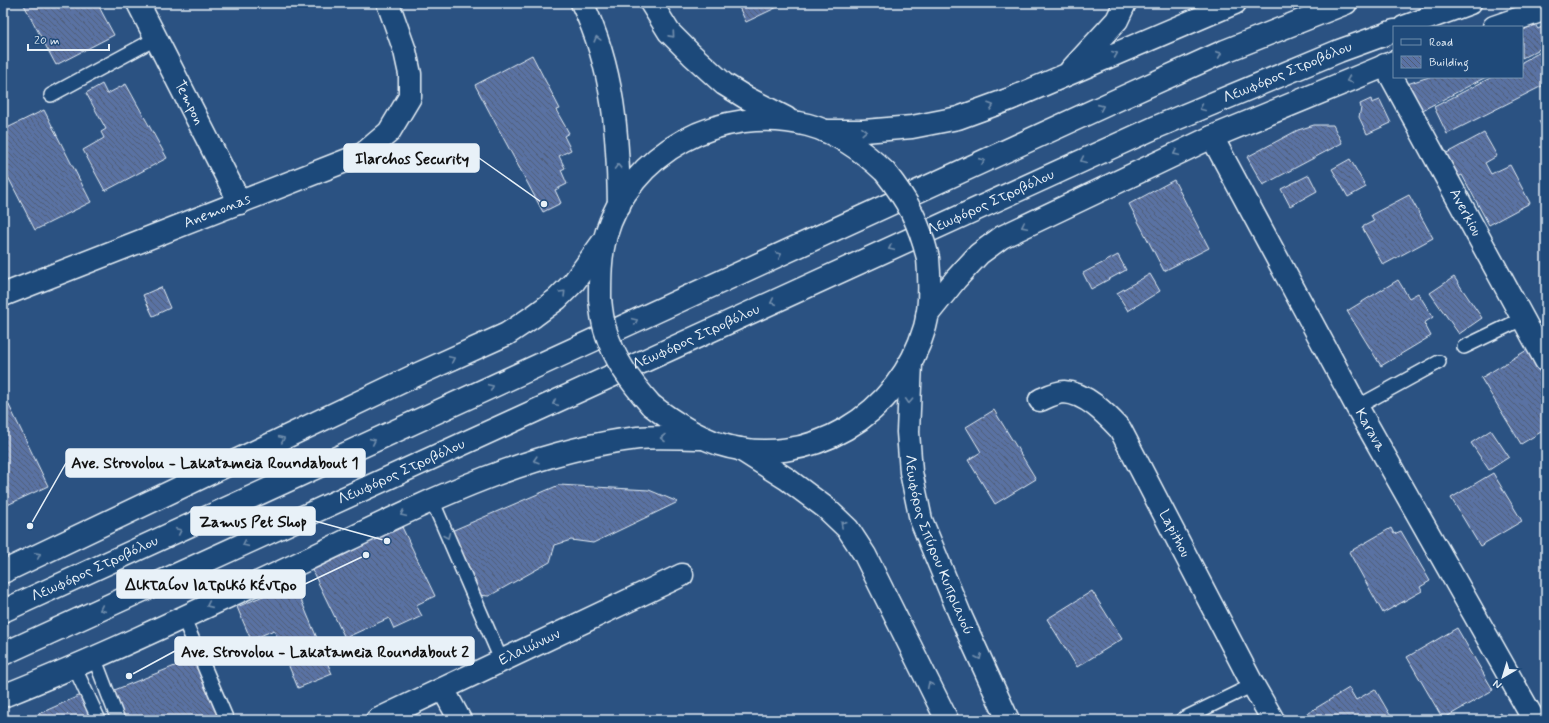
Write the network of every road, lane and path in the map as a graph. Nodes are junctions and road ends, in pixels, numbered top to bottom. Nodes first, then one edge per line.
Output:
1 (138, 3) edge
2 (388, 3) edge
3 (582, 3) edge
4 (651, 3) edge
5 (1125, 3) edge
6 (1235, 3) edge
7 (1346, 3) edge
8 (1470, 3) edge
9 (1546, 9) edge
10 (1407, 26) edge
11 (1497, 26) edge
12 (1393, 31) edge
13 (157, 38) junction
14 (1389, 63) edge
15 (1067, 75) junction
16 (1397, 78) edge
17 (51, 95) dead end
18 (793, 122) junction
19 (825, 131) junction
20 (1212, 137) junction
21 (240, 203) junction
22 (619, 206) junction
23 (605, 238) junction
24 (3, 295) edge
25 (927, 315) junction
26 (1522, 319) junction
27 (1464, 347) dead end
28 (1546, 361) edge
29 (911, 362) junction
30 (1439, 362) dead end
31 (1040, 400) dead end
32 (1357, 406) junction
33 (702, 438) junction
34 (739, 448) junction
35 (432, 500) junction
36 (3, 572) edge
37 (682, 575) dead end
38 (3, 611) edge
39 (183, 617) junction
40 (3, 654) edge
41 (94, 657) junction
42 (502, 662) junction
43 (74, 666) junction
44 (1253, 685) junction
45 (443, 689) junction
46 (3, 696) edge
47 (1183, 719) dead end
48 (99, 720) edge
49 (118, 720) edge
50 (227, 720) edge
51 (377, 720) edge
52 (460, 720) edge
53 (947, 720) edge
54 (1008, 720) edge
55 (1273, 720) edge
56 (1534, 720) edge

1 - 13 main road, Tempon
2 - 21 main road, Anemonas
22 -> 3 main road
4 -> 18 main road
5 - 15 main road
15 -> 6 main road
38 -> 7 main road, Λεωφόρος Στροβόλου
8 - 10 main road
9 - 11 main road
12 -> 40 main road, Λεωφόρος Στροβόλου
13 - 17 lane
13 - 21 main road, Tempon
14 -> 20 main road
19 -> 15 main road
16 - 26 main road, Averkiou
18 - 19 main road
18 - 22 main road
19 - 25 main road, bridge
20 -> 25 main road
20 - 32 main road, Karava
21 - 24 main road, Anemonas
22 - 23 main road
23 - 33 main road, bridge
36 -> 23 main road
25 - 29 main road
26 - 27 lane
26 - 28 main road, Averkiou
29 - 34 main road
29 -> 54 main road, Λεωφόρος Σπύρου Κυπριανού
30 - 32 lane
31 - 44 main road, Lapithou
32 - 56 main road, Karava
33 - 34 main road
33 -> 35 main road
53 -> 34 main road
35 -> 39 main road
35 -> 42 lane
37 - 42 main road, Ελαιώνων
39 - 41 main road
39 - 50 lane
41 - 43 main road
41 - 49 lane
42 - 45 main road, Ελαιώνων
43 - 46 main road
43 - 48 lane
44 - 47 lane
44 - 55 main road, Lapithou
45 - 51 main road, Ελαιώνων
45 - 52 main road

